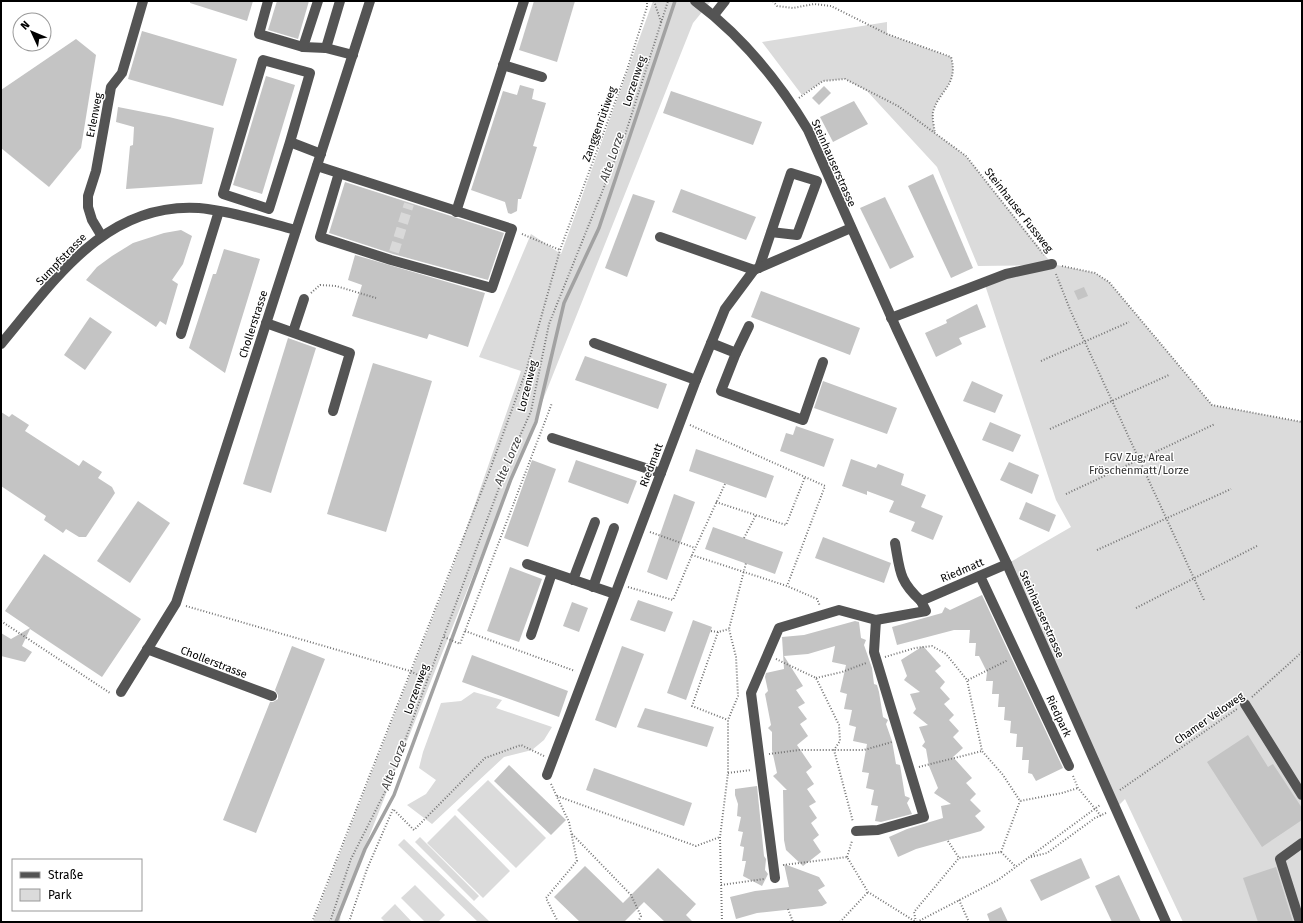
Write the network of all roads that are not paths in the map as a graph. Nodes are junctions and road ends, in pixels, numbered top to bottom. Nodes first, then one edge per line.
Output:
1 (143, 1) edge
2 (268, 1) edge
3 (318, 1) edge
4 (340, 1) edge
5 (370, 1) edge
6 (524, 1) edge
7 (725, 1) edge
8 (698, 4) edge
9 (714, 15) junction
10 (303, 47) junction
11 (326, 48) junction
12 (353, 55) junction
13 (503, 65) junction
14 (542, 77) dead end
15 (290, 142) junction
16 (321, 154) junction
17 (317, 166) junction
18 (339, 173) junction
19 (219, 211) junction
20 (456, 212) junction
21 (851, 228) junction
22 (296, 230) junction
23 (771, 232) junction
24 (101, 235) junction
25 (660, 237) dead end
26 (1052, 264) road end
27 (756, 269) junction
28 (304, 299) road end
29 (891, 318) junction
30 (266, 323) junction
31 (749, 326) dead end
32 (293, 332) junction
33 (181, 334) dead end
34 (594, 343) dead end
35 (711, 343) junction
36 (1, 344) edge
37 (736, 353) junction
38 (823, 362) dead end
39 (696, 380) junction
40 (333, 411) dead end
41 (552, 438) dead end
42 (661, 473) junction
43 (594, 522) dead end
44 (614, 528) dead end
45 (895, 543) dead end
46 (527, 564) dead end
47 (1007, 564) junction
48 (552, 572) junction
49 (980, 576) junction
50 (573, 580) junction
51 (593, 587) junction
52 (616, 594) junction
53 (921, 601) junction
54 (876, 620) junction
55 (531, 635) dead end
56 (148, 649) junction
57 (121, 692) road end
58 (272, 696) dead end
59 (1244, 704) road end
60 (1069, 766) road end
61 (547, 775) road end
62 (1302, 795) edge
63 (856, 831) road end
64 (1302, 843) edge
65 (775, 878) road end
66 (1166, 922) edge
67 (1300, 922) edge

1 - 24 street, Erlenweg
2 - 10 street
3 - 10 street
4 - 11 street
5 - 12 street, Chollerstrasse
6 - 13 street
7 - 9 street
8 - 9 street, Steinhauserstrasse
9 - 21 street, Steinhauserstrasse
10 - 11 street
11 - 12 street
12 - 16 street, Chollerstrasse
13 - 14 street
13 - 20 street
15 - 15 street
15 - 16 street
16 - 17 street, Chollerstrasse
17 - 18 street
17 - 22 street, Chollerstrasse
18 - 20 street
18 - 20 street
19 - 22 street, Sumpfstrasse
19 - 24 street, Sumpfstrasse
19 - 33 street
21 - 27 street, Riedmatt
21 - 29 street, Steinhauserstrasse
22 - 30 street, Chollerstrasse
23 - 23 street
23 - 27 street
24 - 36 street, Sumpfstrasse
25 - 27 street
26 - 29 street
27 - 35 street, Riedmatt
28 - 32 street
29 - 47 street, Steinhauserstrasse
30 - 32 street
30 - 56 street, Chollerstrasse
31 - 37 street
32 - 40 street
34 - 39 street
35 - 37 street
35 - 39 street, Riedmatt
37 - 38 street
39 - 42 street, Riedmatt
41 - 42 street
42 - 52 street, Riedmatt
43 - 50 street
44 - 51 street
45 - 53 street
46 - 48 street
47 - 49 street, Riedmatt
47 - 66 street, Steinhauserstrasse
48 - 50 street
48 - 55 street
49 - 53 street, Riedmatt
49 - 60 street, Riedpark
50 - 51 street
51 - 52 street
52 - 61 street, Riedmatt
53 - 54 street
54 - 63 street
54 - 65 street
56 - 57 street, Chollerstrasse
56 - 58 street, Chollerstrasse
59 - 62 street
64 - 67 street

